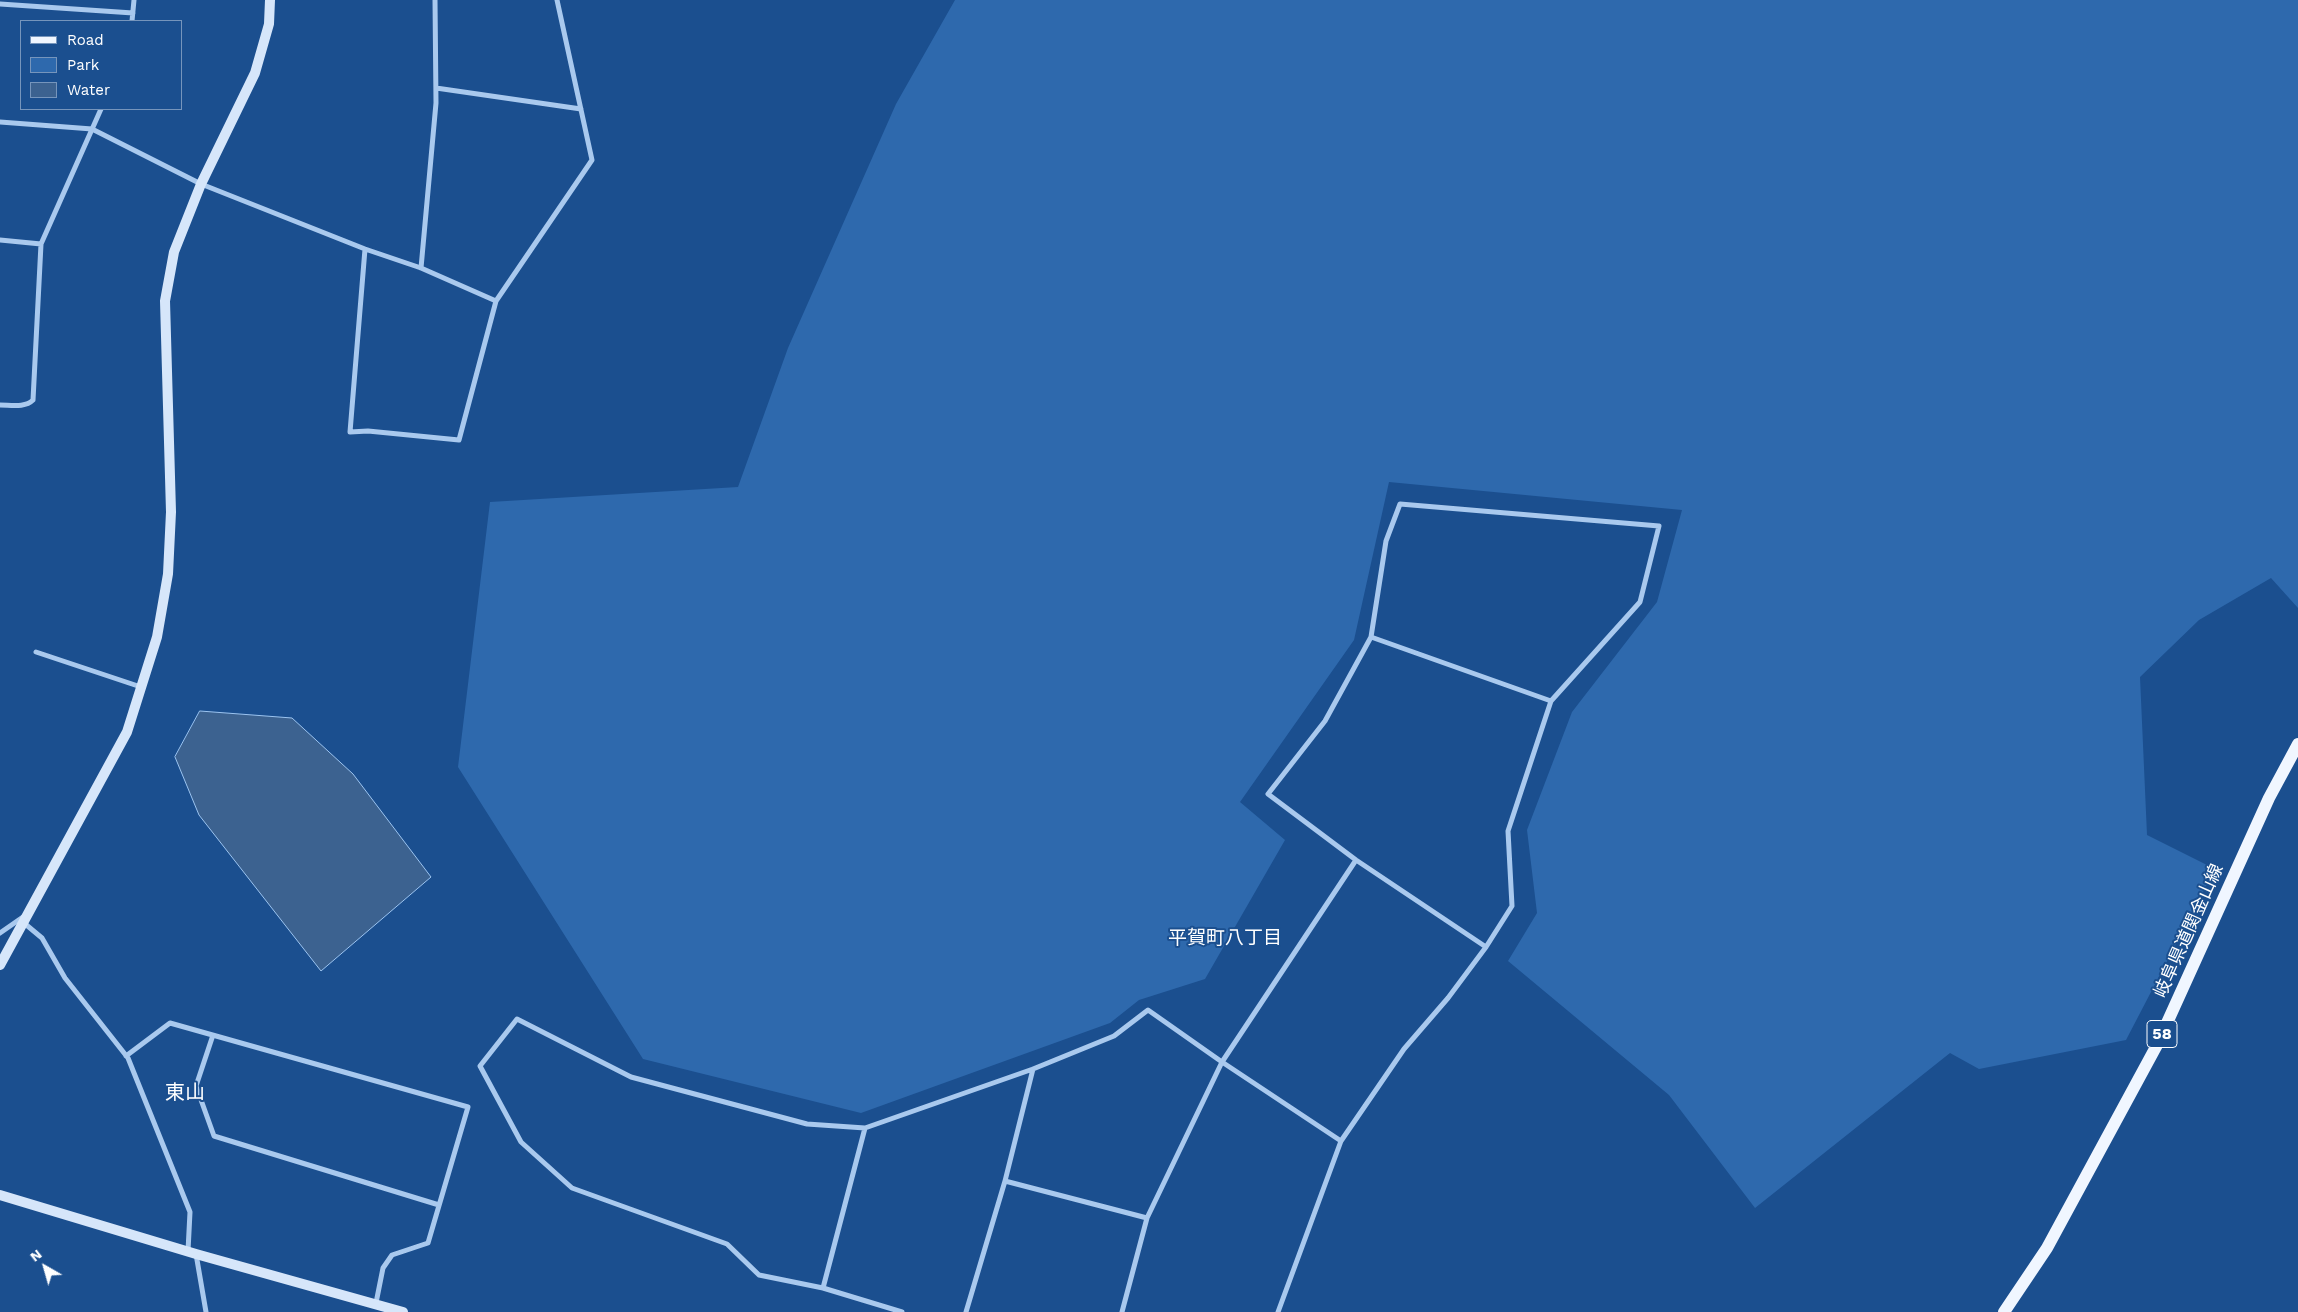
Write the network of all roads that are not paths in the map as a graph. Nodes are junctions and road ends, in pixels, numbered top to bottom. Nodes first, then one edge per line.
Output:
1 (134, 0) edge
2 (270, 0) edge
3 (435, 0) edge
4 (557, 0) edge
5 (0, 4) edge
6 (133, 13) junction
7 (132, 20) edge
8 (436, 88) junction
9 (581, 109) junction
10 (101, 110) edge
11 (0, 122) edge
12 (92, 129) junction
13 (201, 184) junction
14 (0, 240) edge
15 (41, 244) junction
16 (365, 250) junction
17 (421, 268) junction
18 (496, 301) junction
19 (0, 405) edge
20 (1371, 638) junction
21 (36, 652) dead end
22 (141, 687) junction
23 (1551, 701) junction
24 (2298, 744) edge
25 (1356, 860) junction
26 (26, 918) junction
27 (0, 932) edge
28 (1486, 947) junction
29 (0, 965) edge
30 (213, 1035) junction
31 (126, 1056) junction
32 (1222, 1062) junction
33 (1033, 1069) junction
34 (866, 1128) junction
35 (1341, 1141) junction
36 (1005, 1181) junction
37 (0, 1195) edge
38 (439, 1205) junction
39 (1147, 1218) junction
40 (192, 1253) junction
41 (824, 1288) junction
42 (376, 1303) junction
43 (206, 1312) edge
44 (403, 1312) edge
45 (902, 1312) edge
46 (966, 1312) edge
47 (1122, 1312) edge
48 (1278, 1312) edge
49 (2004, 1312) edge

1 - 6 street
2 - 13 street
3 - 8 street
4 - 9 street
5 - 6 street
6 - 7 street
8 - 9 street
8 - 17 street
9 - 18 street
10 - 12 street
11 - 12 street
12 - 13 street
12 - 15 street
13 - 16 street
13 - 22 street
14 - 15 street
15 - 19 street
16 - 17 street
16 - 18 street
17 - 18 street
20 - 23 street
20 - 23 street
20 - 25 street
21 - 22 street
22 - 26 street
23 - 28 street
24 - 49 main road, 岐阜県道関金山線 / 58
25 - 28 street
25 - 32 street
26 - 27 street
26 - 29 street
26 - 31 street
28 - 35 street
30 - 31 street
30 - 38 street
30 - 38 street
31 - 40 street
32 - 33 street
32 - 35 street
32 - 39 street
33 - 34 street
33 - 36 street
34 - 41 street
34 - 41 street
35 - 48 street
36 - 39 street
36 - 46 street
37 - 40 street
38 - 42 street
39 - 47 street
40 - 42 street
40 - 43 street
41 - 45 street
42 - 44 street

